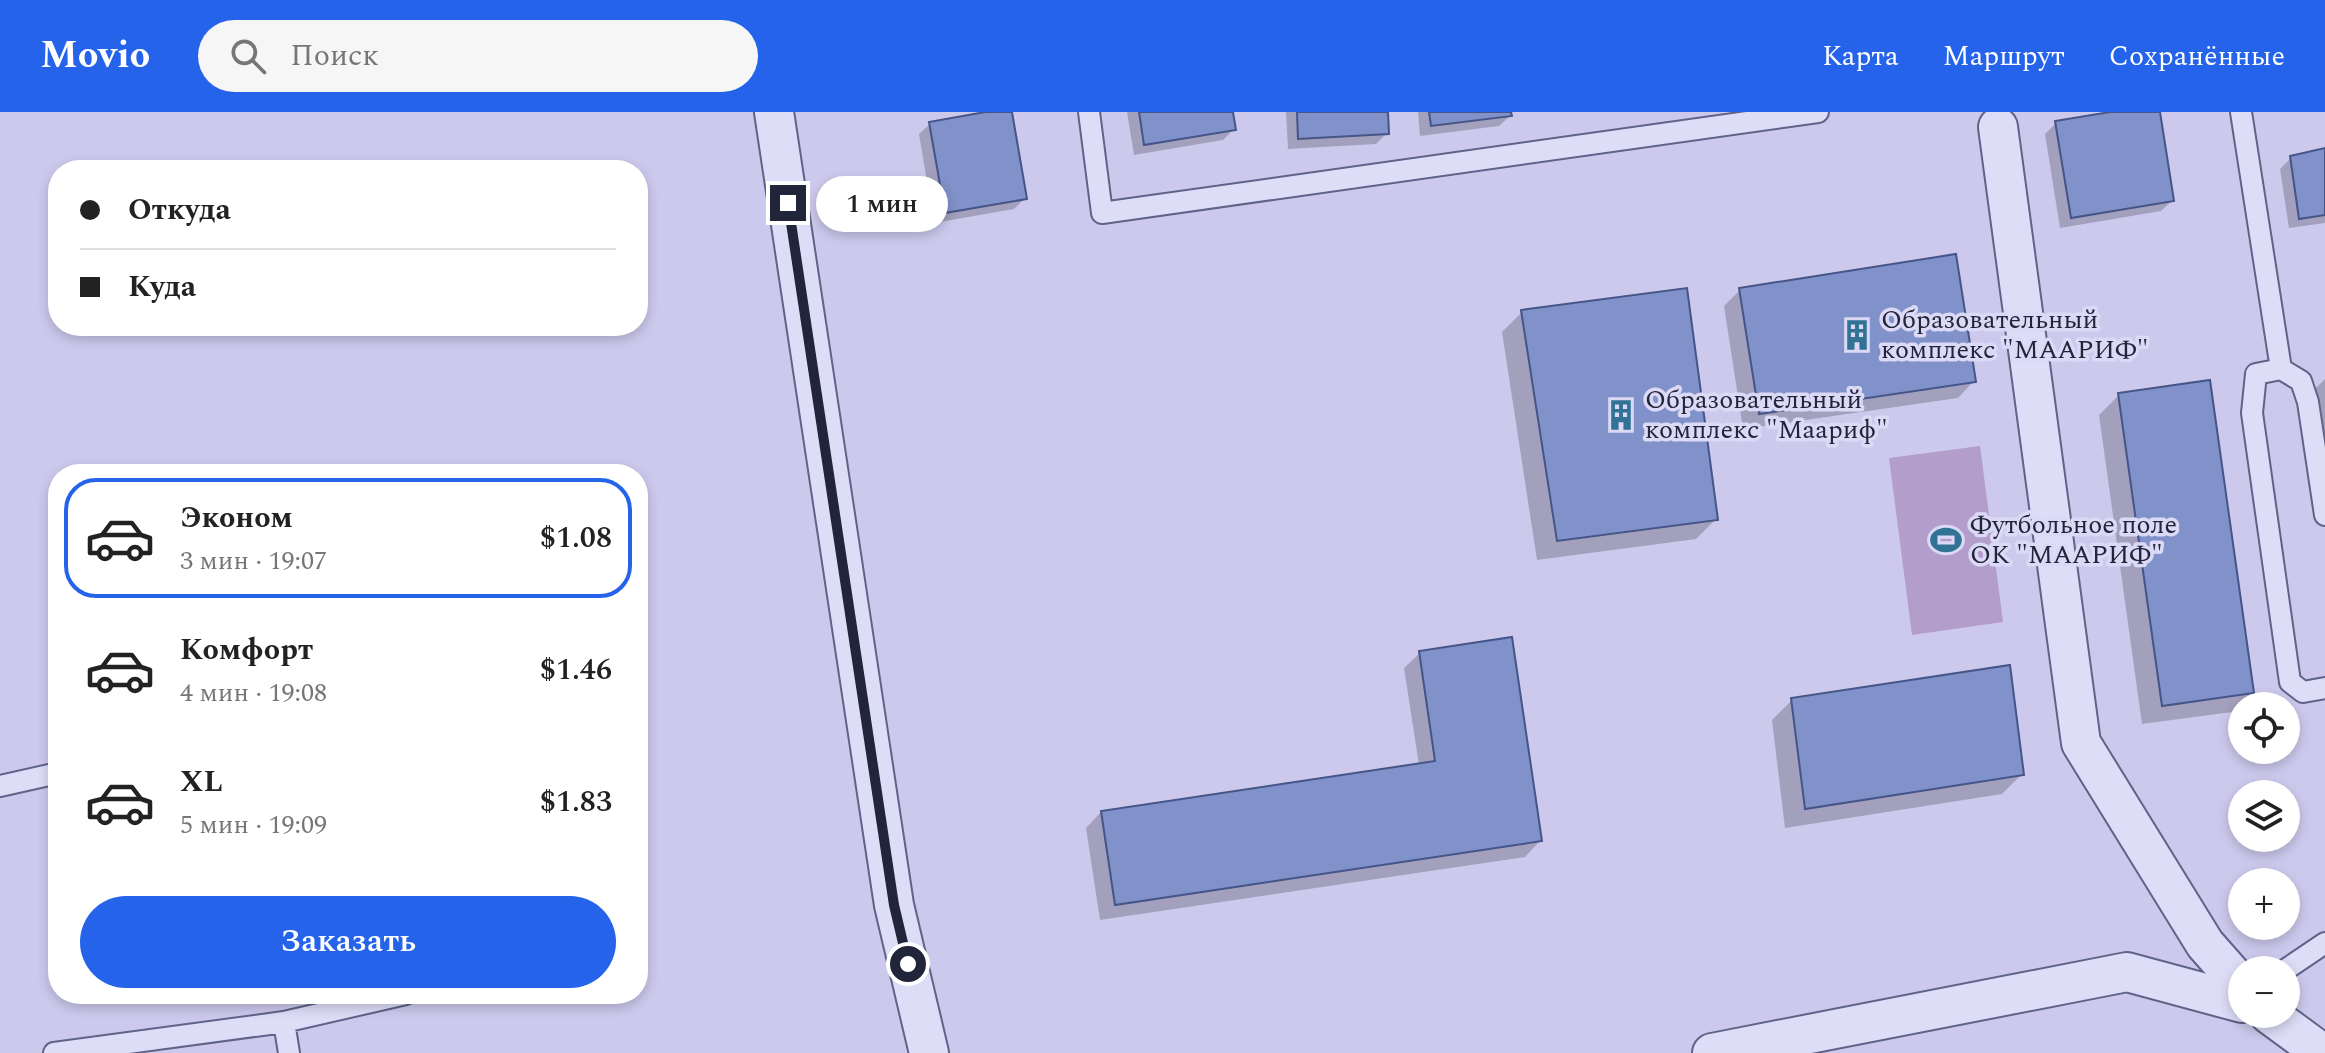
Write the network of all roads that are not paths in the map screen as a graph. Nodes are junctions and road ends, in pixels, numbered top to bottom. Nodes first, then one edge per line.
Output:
1 (774, 112) edge
2 (1089, 112) edge
3 (1818, 112) edge
4 (2241, 112) edge
5 (1996, 119) edge
6 (2281, 369) junction
7 (2325, 515) edge
8 (2325, 688) edge
9 (48, 775) edge
10 (0, 786) edge
11 (2325, 943) edge
12 (2300, 960) edge
13 (2228, 970) edge
14 (2228, 999) edge
15 (362, 1004) edge
16 (284, 1022) junction
17 (2288, 1028) edge
18 (54, 1053) edge
19 (289, 1053) edge
20 (929, 1053) edge
21 (1712, 1053) edge
22 (2322, 1053) edge

1 - 20 street
2 - 3 lane
4 - 6 lane
5 - 13 street
6 - 7 lane
6 - 8 lane
9 - 10 lane
11 - 12 lane
14 - 21 street
15 - 16 lane
16 - 18 lane
16 - 19 lane
17 - 22 street

